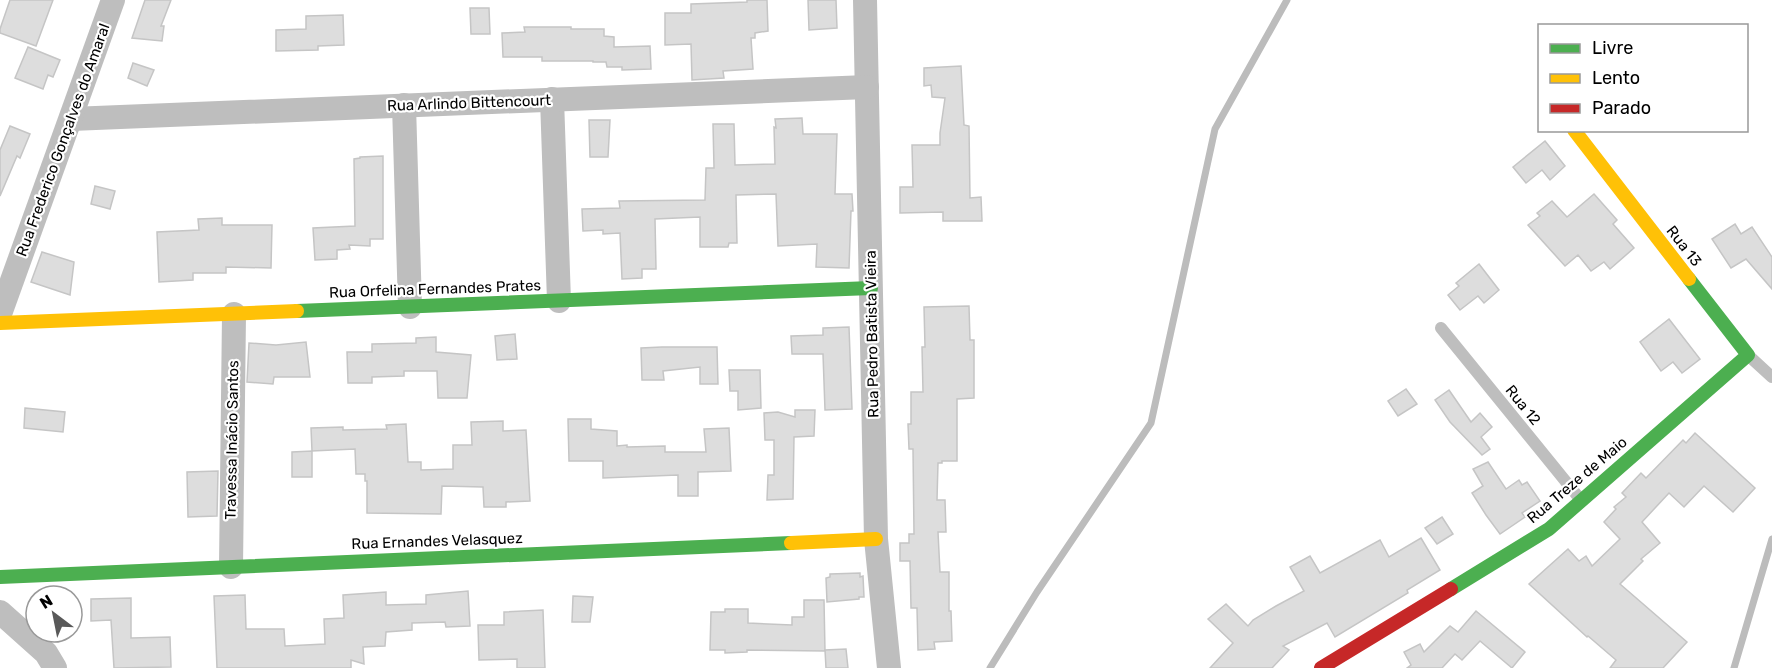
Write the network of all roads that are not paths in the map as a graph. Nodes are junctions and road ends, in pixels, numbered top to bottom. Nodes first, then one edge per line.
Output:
1 (114, 0) edge
2 (865, 0) edge
3 (867, 87) junction
4 (552, 99) junction
5 (404, 105) junction
6 (71, 118) junction
7 (1576, 132) edge
8 (871, 288) junction
9 (559, 300) junction
10 (410, 307) junction
11 (0, 314) edge
12 (234, 314) junction
13 (0, 323) edge
14 (1441, 328) dead end
15 (1748, 356) junction
16 (1772, 377) edge
17 (1581, 501) junction
18 (876, 539) junction
19 (231, 567) junction
20 (0, 577) edge
21 (0, 612) edge
22 (55, 668) edge
23 (889, 668) edge
24 (1321, 668) edge

1 - 6 street, Rua Frederico Gonçalves do Amaral
2 - 3 street, Rua Pedro Batista Vieira
3 - 4 street, Rua Arlindo Bittencourt
3 - 8 street, Rua Pedro Batista Vieira
4 - 5 street, Rua Arlindo Bittencourt
4 - 9 street
5 - 6 street, Rua Arlindo Bittencourt
5 - 10 street
6 - 11 street, Rua Frederico Gonçalves do Amaral
7 - 15 street, Rua 13
8 - 9 street, Rua Orfelina Fernandes Prates
8 - 18 street, Rua Pedro Batista Vieira
9 - 10 street, Rua Orfelina Fernandes Prates
10 - 12 street, Rua Orfelina Fernandes Prates
12 - 13 street, Rua Orfelina Fernandes Prates
12 - 19 street, Travessa Inácio Santos
14 - 17 lane, Rua 12
15 - 16 lane, Rua 13
15 - 17 street, Rua Treze de Maio
17 - 24 street, Rua Treze de Maio
18 - 19 street, Rua Ernandes Velasquez
18 - 23 street, Rua Pedro Batista Vieira
19 - 20 street, Rua Ernandes Velasquez
21 - 22 street

